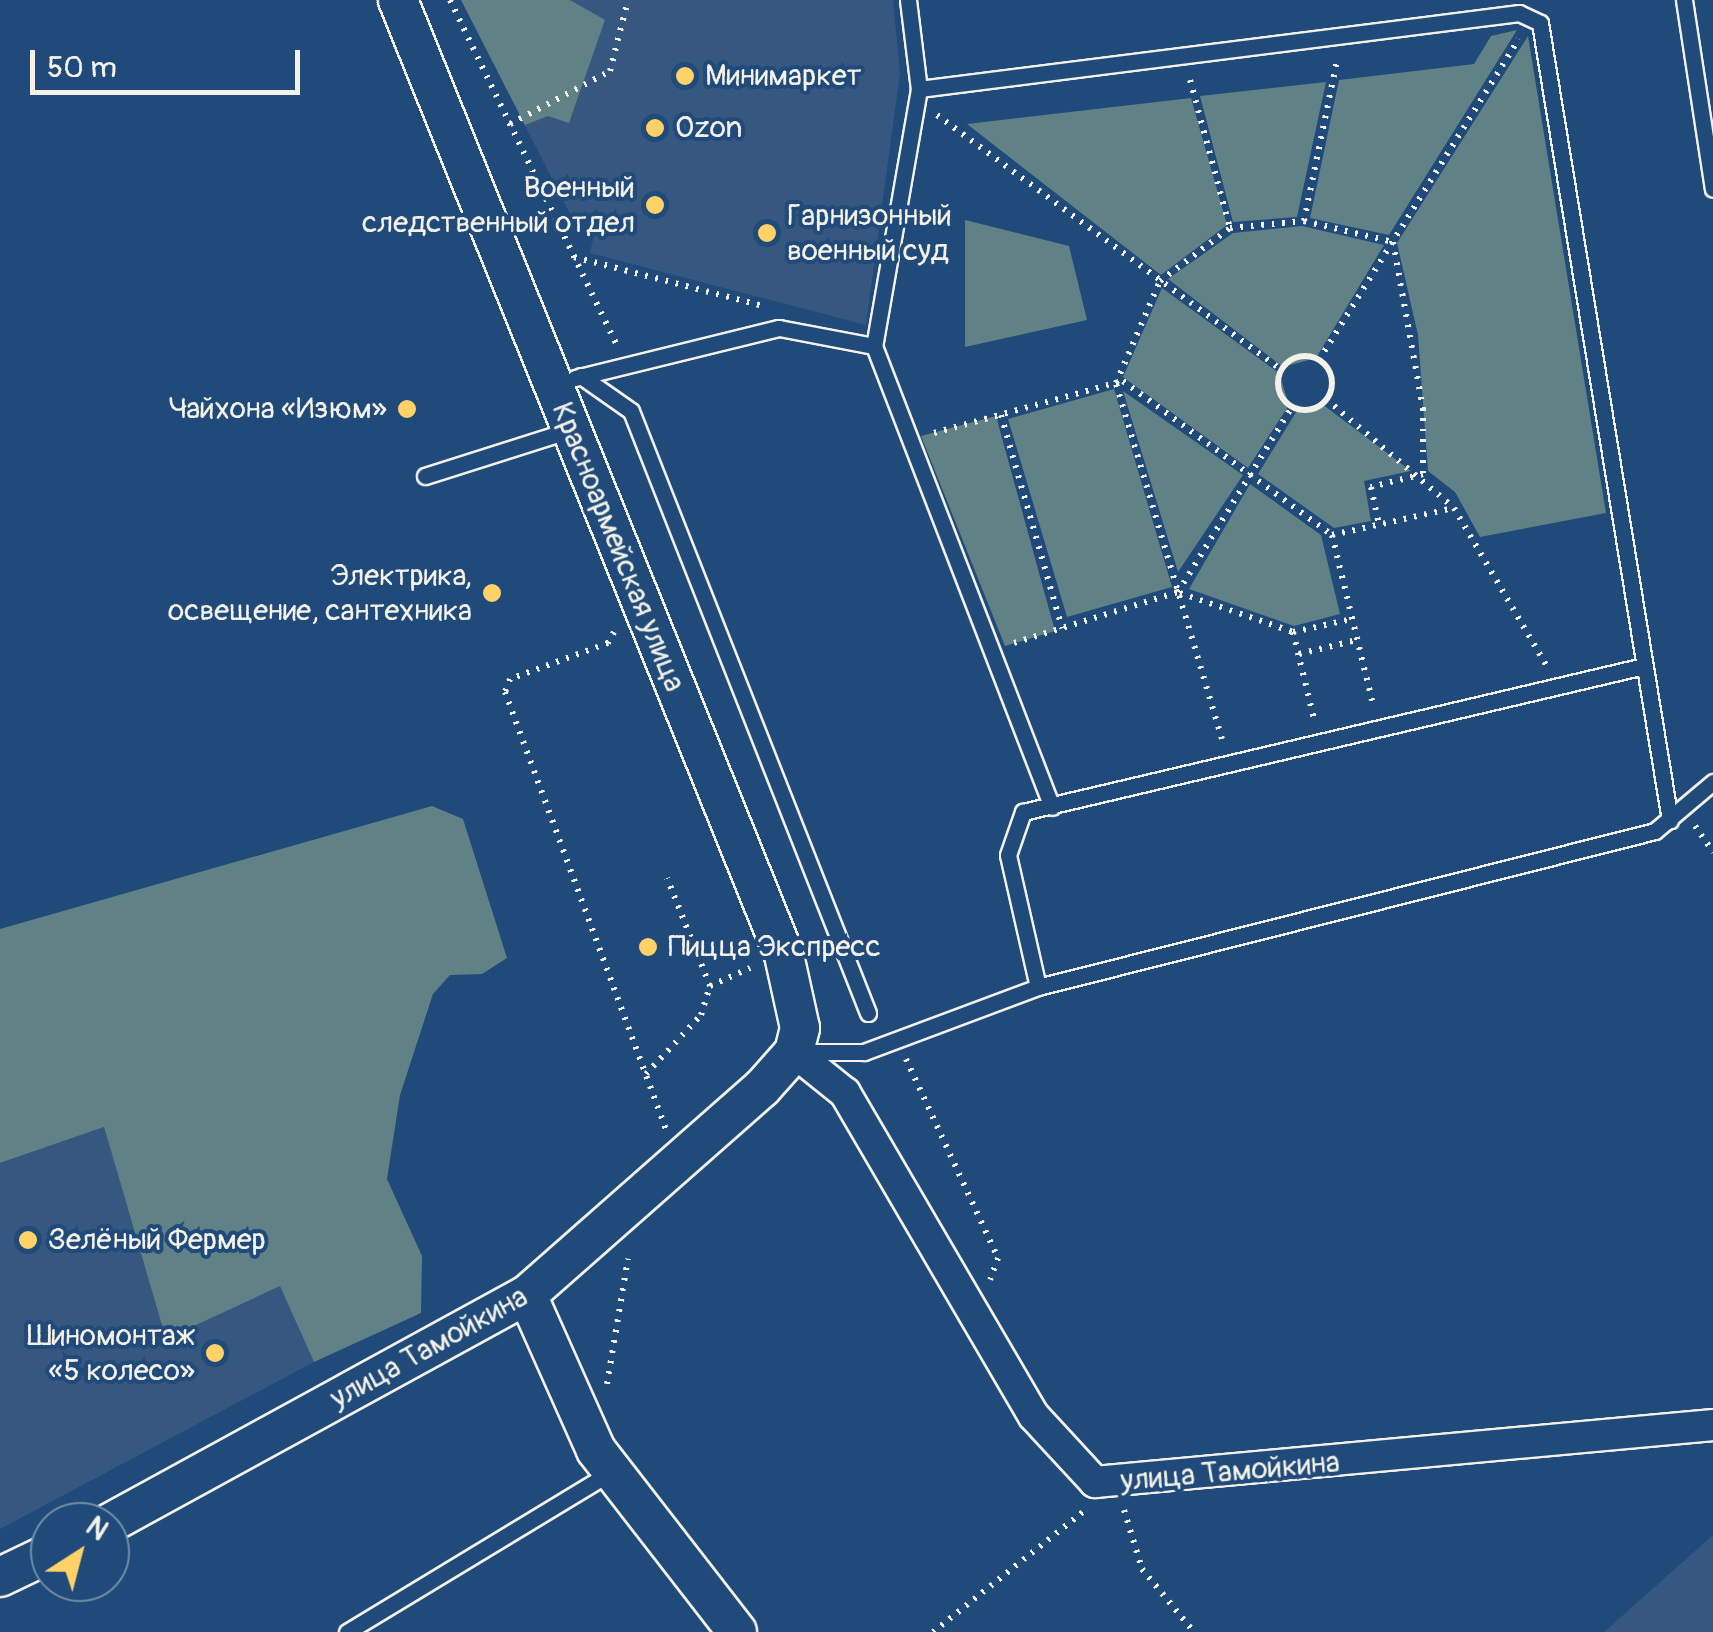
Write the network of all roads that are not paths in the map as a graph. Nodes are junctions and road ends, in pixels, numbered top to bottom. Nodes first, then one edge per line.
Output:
1 (398, 0) edge
2 (908, 0) edge
3 (1684, 0) edge
4 (919, 89) junction
5 (1713, 189) edge
6 (874, 346) junction
7 (567, 381) junction
8 (570, 430) junction
9 (426, 476) dead end
10 (1644, 666) junction
11 (1713, 782) edge
12 (1052, 807) junction
13 (1670, 820) junction
14 (1038, 987) junction
15 (868, 1014) dead end
16 (794, 1052) junction
17 (528, 1295) junction
18 (1713, 1425) edge
19 (613, 1470) junction
20 (130, 1512) edge
21 (30, 1563) edge
22 (0, 1577) edge
23 (347, 1632) edge
24 (737, 1632) edge

1 - 7 street, Красноармейская улица
2 - 4 lane
3 - 5 lane
4 - 6 lane
4 - 10 lane
6 - 7 lane
6 - 12 lane
7 - 8 street, Красноармейская улица
7 - 15 lane
8 - 9 lane
8 - 16 street, Красноармейская улица
10 - 12 lane
10 - 13 lane
11 - 13 lane
12 - 14 lane
13 - 14 lane
14 - 16 lane
16 - 17 street, улица Тамойкина
16 - 18 street, улица Тамойкина
17 - 19 street
17 - 20 street, улица Тамойкина
19 - 23 lane
19 - 24 street
21 - 22 street

